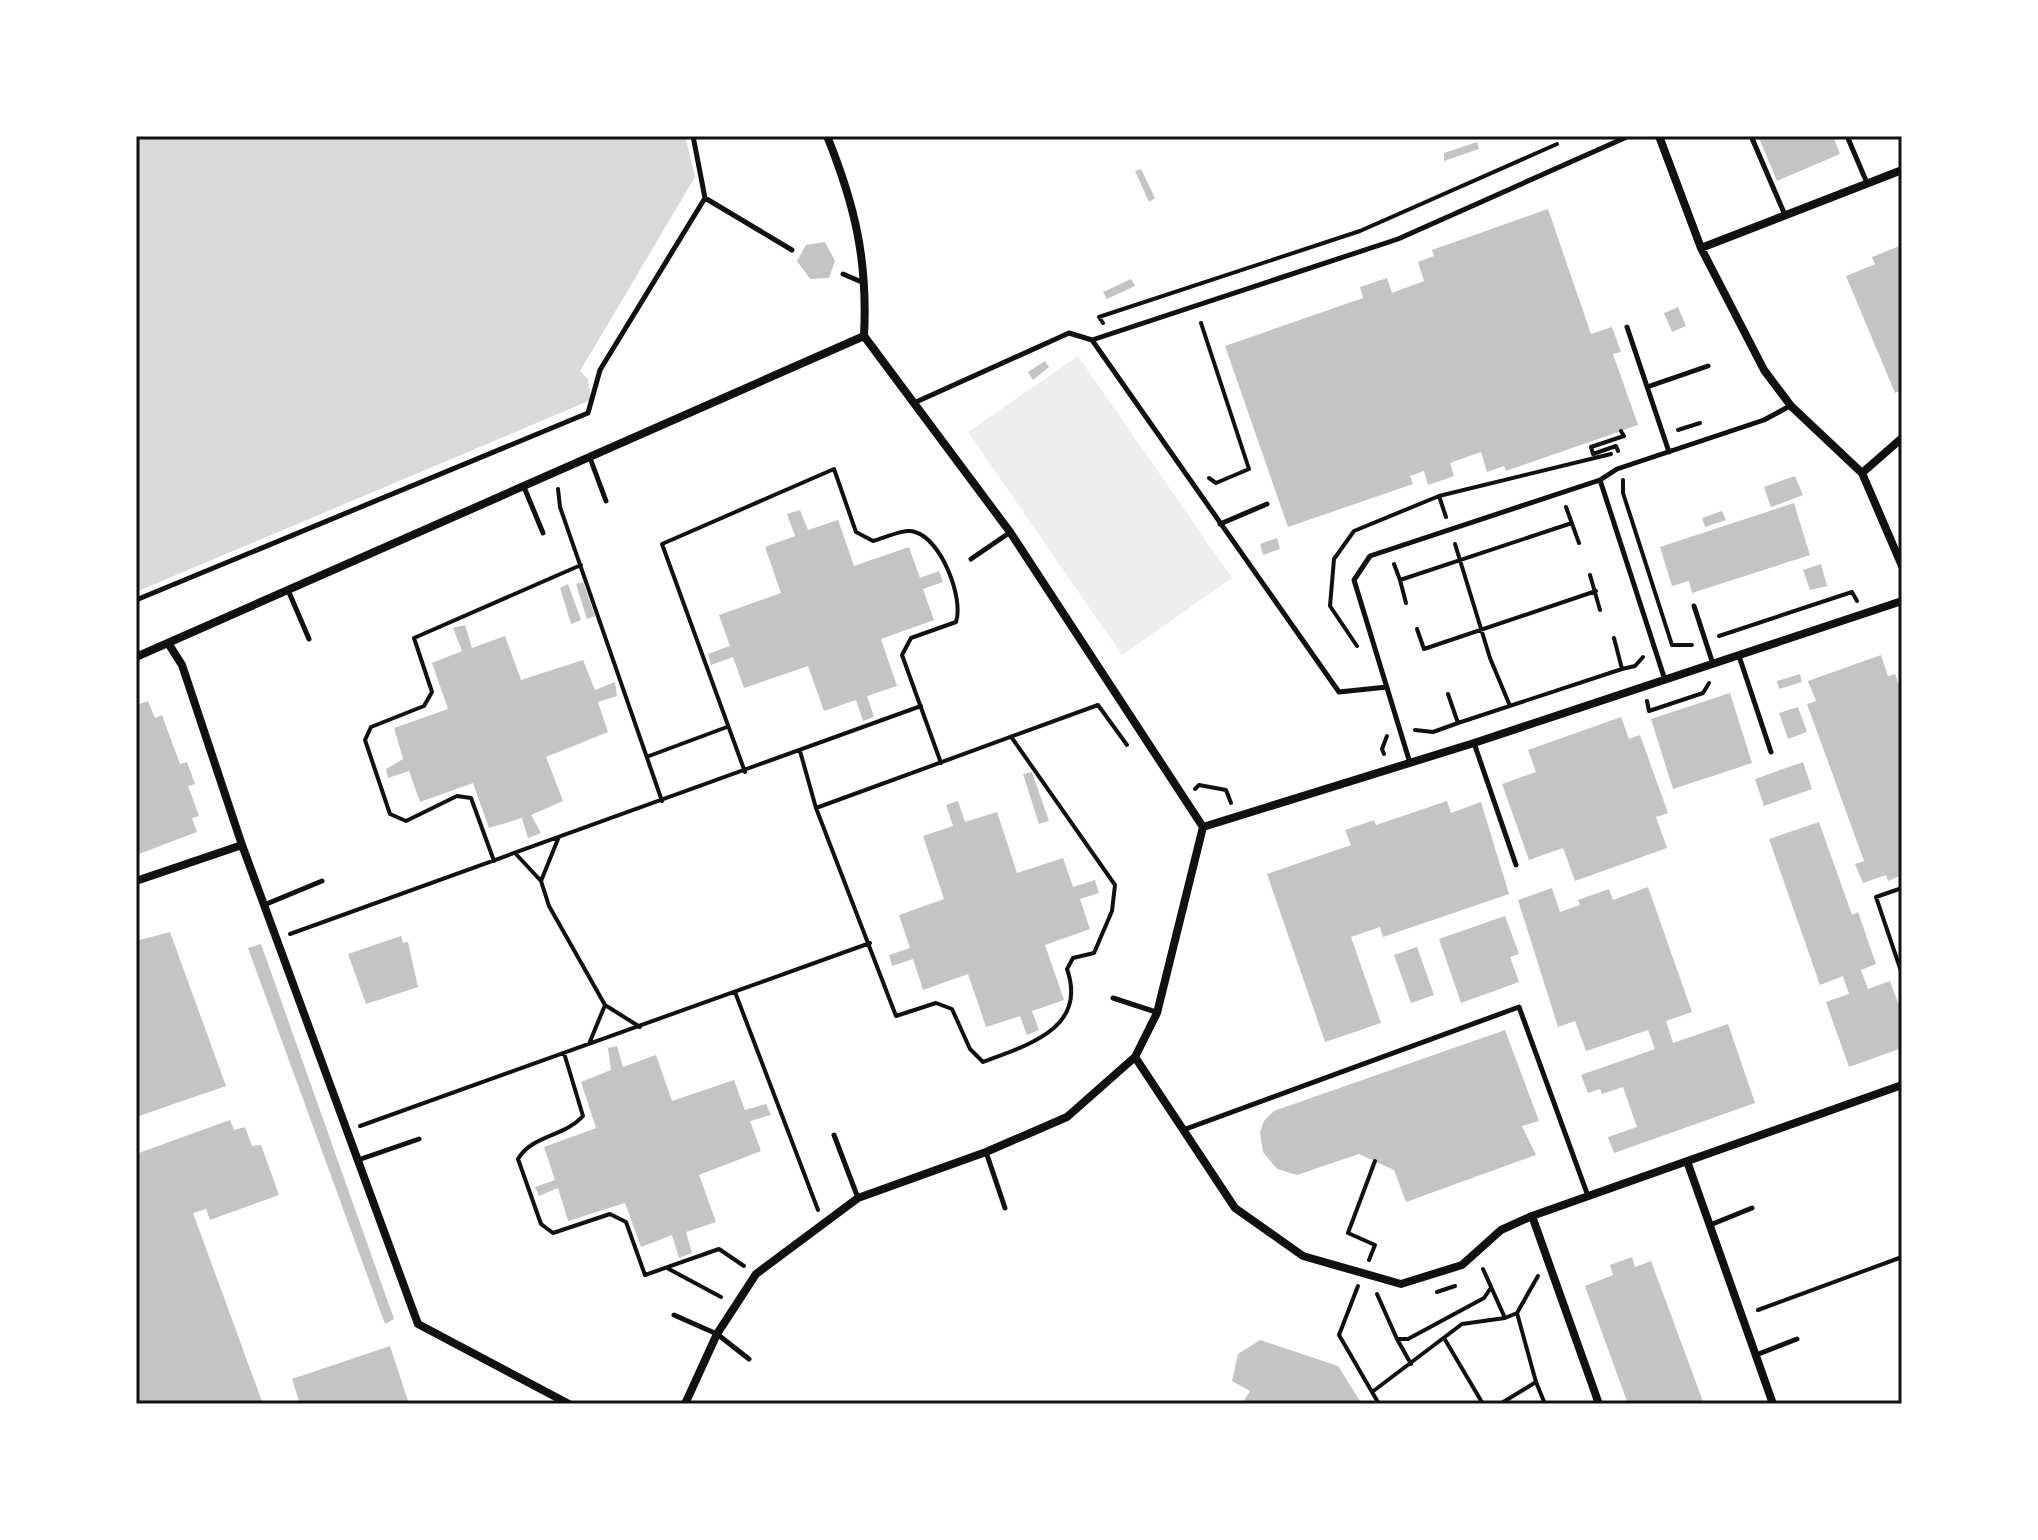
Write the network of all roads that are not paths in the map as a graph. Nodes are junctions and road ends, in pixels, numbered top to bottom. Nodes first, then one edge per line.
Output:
1 (693, 136) edge
2 (827, 136) edge
3 (1629, 136) edge
4 (1660, 136) edge
5 (1751, 136) edge
6 (1847, 136) edge
7 (1902, 170) edge
8 (1867, 183) junction
9 (705, 198) junction
10 (1785, 215) junction
11 (1701, 248) junction
12 (792, 250) dead end
13 (843, 274) dead end
14 (867, 285) junction
15 (1627, 327) dead end
16 (864, 336) junction
17 (1092, 340) junction
18 (1708, 366) dead end
19 (1647, 387) junction
20 (916, 402) junction
21 (1791, 406) junction
22 (1902, 438) edge
23 (1669, 452) junction
24 (589, 457) junction
25 (1862, 473) junction
26 (1600, 480) junction
27 (524, 486) junction
28 (606, 501) dead end
29 (1267, 504) dead end
30 (1220, 524) junction
31 (1010, 532) junction
32 (543, 533) dead end
33 (971, 559) dead end
34 (1902, 566) edge
35 (288, 590) junction
36 (136, 600) edge
37 (1902, 601) edge
38 (1694, 606) dead end
39 (309, 639) dead end
40 (168, 643) junction
41 (1739, 656) junction
42 (136, 657) edge
43 (1713, 665) junction
44 (1665, 681) junction
45 (1387, 687) junction
46 (1474, 743) junction
47 (1771, 752) dead end
48 (1410, 763) junction
49 (1203, 827) junction
50 (242, 845) junction
51 (1516, 865) dead end
52 (136, 881) edge
53 (322, 881) dead end
54 (264, 905) junction
55 (1113, 998) dead end
56 (1157, 1013) junction
57 (1135, 1057) junction
58 (1902, 1085) edge
59 (1182, 1130) junction
60 (834, 1135) dead end
61 (419, 1139) dead end
62 (986, 1152) junction
63 (358, 1160) junction
64 (1687, 1161) junction
65 (1588, 1196) junction
66 (858, 1198) junction
67 (1005, 1208) dead end
68 (1752, 1208) dead end
69 (1532, 1216) junction
70 (1709, 1225) junction
71 (674, 1315) dead end
72 (717, 1334) junction
73 (1797, 1339) dead end
74 (1755, 1355) junction
75 (749, 1359) dead end
76 (569, 1404) edge
77 (685, 1404) edge
78 (1599, 1404) edge
79 (1773, 1404) edge

1 - 9 lane
2 - 14 street
3 - 17 lane
4 - 11 street
5 - 10 lane
6 - 8 lane
7 - 8 street
8 - 10 street
9 - 12 lane
9 - 36 lane
10 - 11 street
11 - 21 street
13 - 14 lane
14 - 16 street
15 - 19 lane
16 - 20 street
16 - 24 street
17 - 20 lane
17 - 30 lane
18 - 19 lane
19 - 23 lane
20 - 31 street
21 - 23 lane
21 - 25 street
22 - 25 street
23 - 26 lane
24 - 27 street
24 - 28 lane
25 - 34 street
26 - 44 lane
26 - 45 lane
27 - 32 lane
27 - 35 street
29 - 30 lane
30 - 45 lane
31 - 33 lane
31 - 49 street
35 - 39 lane
35 - 40 street
37 - 41 street
38 - 43 lane
40 - 42 street
40 - 50 street
41 - 43 street
41 - 47 lane
43 - 44 street
44 - 46 street
45 - 48 lane
46 - 48 street
46 - 51 lane
48 - 49 street
49 - 56 street
50 - 52 street
50 - 54 street
53 - 54 lane
54 - 63 street
55 - 56 lane
56 - 57 street
57 - 59 street
57 - 62 street
58 - 64 street
59 - 65 lane
59 - 69 street
60 - 66 lane
61 - 63 lane
62 - 66 street
62 - 67 lane
63 - 76 street
64 - 65 street
64 - 70 street
65 - 69 street
66 - 72 street
68 - 70 lane
69 - 78 street
70 - 74 street
71 - 72 lane
72 - 75 lane
72 - 77 street
73 - 74 lane
74 - 79 street

